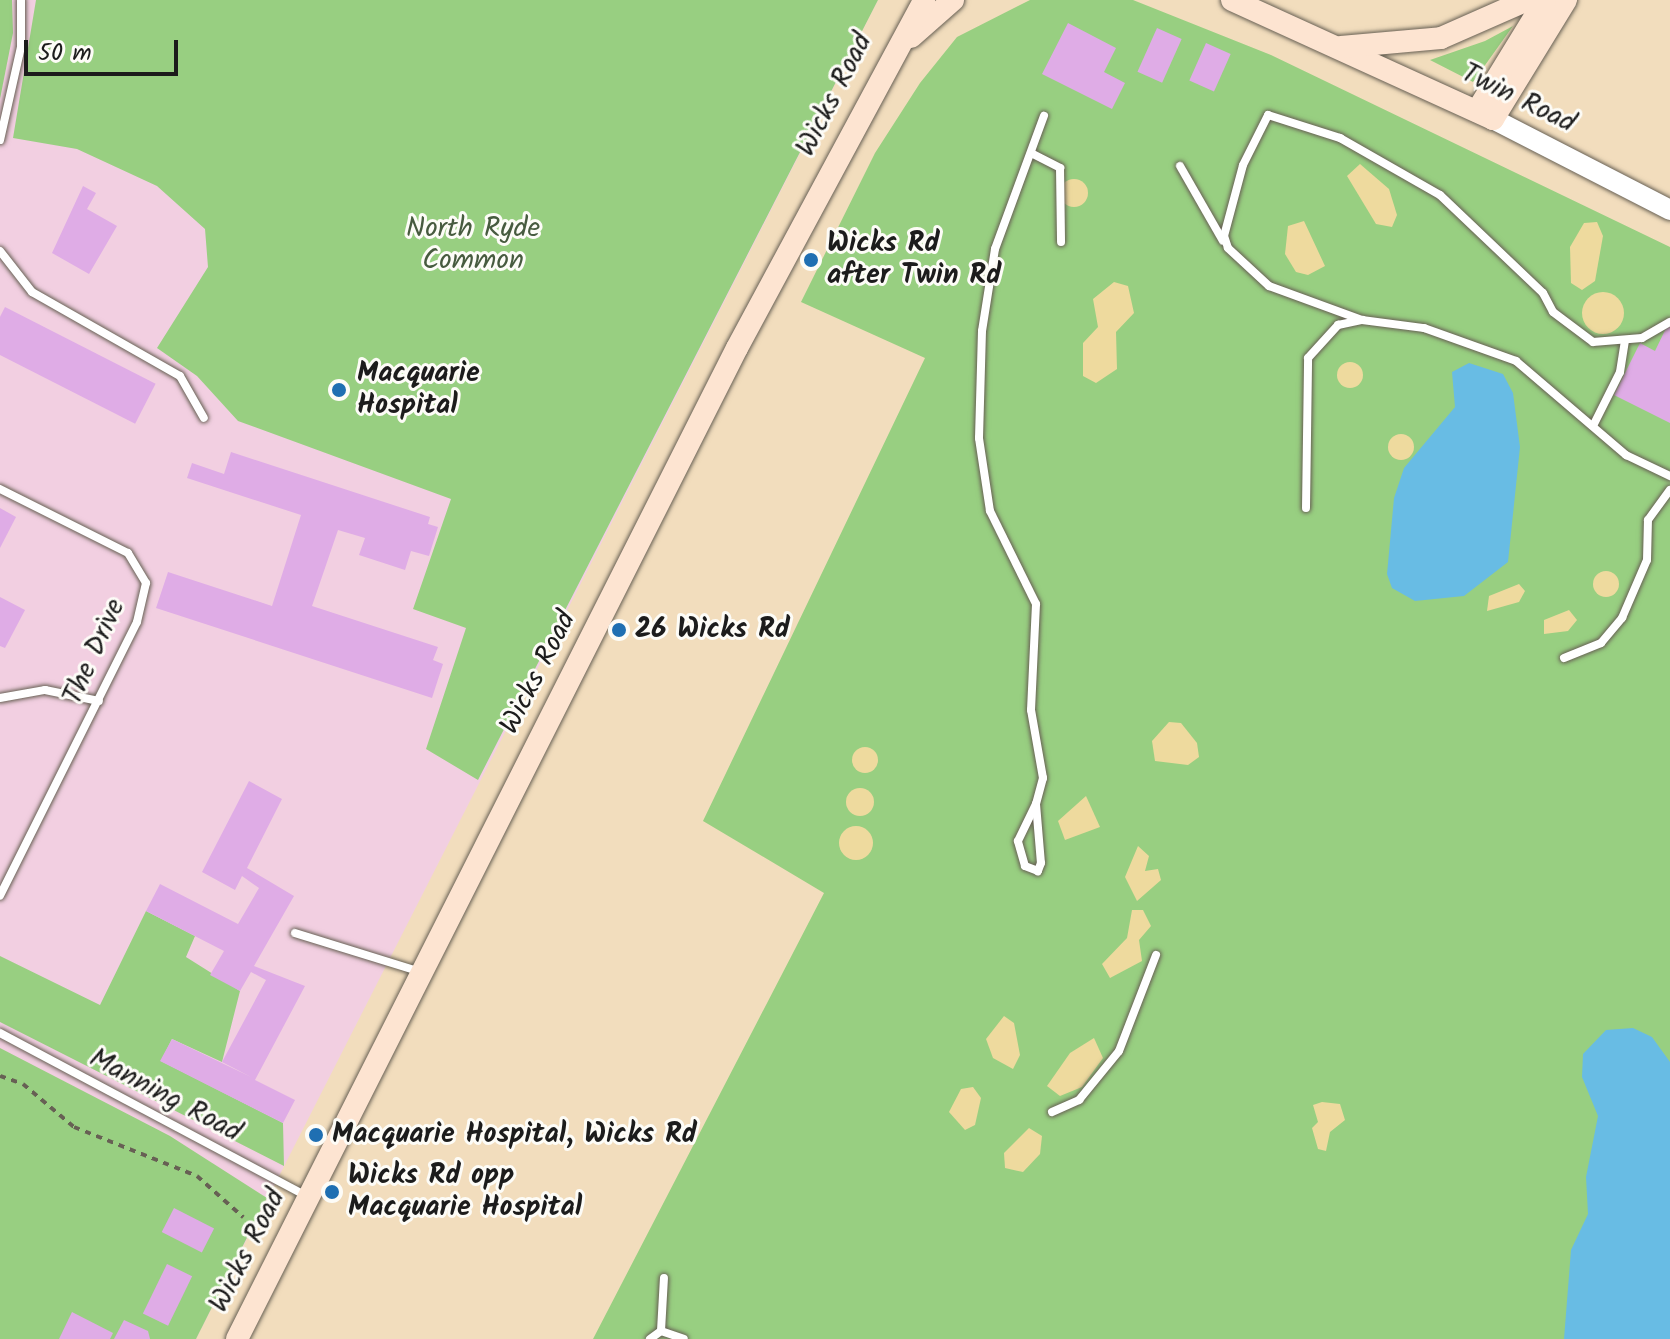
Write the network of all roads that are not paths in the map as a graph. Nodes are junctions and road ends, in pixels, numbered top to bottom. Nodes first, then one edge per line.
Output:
1 (21, 0) edge
2 (911, 0) edge
3 (924, 0) edge
4 (953, 0) edge
5 (1232, 0) edge
6 (1527, 0) edge
7 (1545, 0) edge
8 (1566, 0) edge
9 (900, 36) junction
10 (1336, 47) junction
11 (885, 63) junction
12 (1485, 115) junction
13 (1044, 116) dead end
14 (0, 140) edge
15 (1031, 153) junction
16 (1180, 166) dead end
17 (1670, 210) edge
18 (1061, 242) dead end
19 (1228, 248) junction
20 (0, 251) edge
21 (1362, 320) junction
22 (1670, 322) edge
23 (1625, 342) junction
24 (204, 418) dead end
25 (1593, 426) junction
26 (1670, 476) edge
27 (0, 489) edge
28 (1670, 490) edge
29 (1306, 508) dead end
30 (1564, 658) dead end
31 (0, 698) edge
32 (99, 701) junction
33 (1036, 804) junction
34 (0, 896) edge
35 (295, 933) dead end
36 (1156, 955) dead end
37 (422, 973) junction
38 (0, 1033) edge
39 (1052, 1112) dead end
40 (309, 1197) junction
41 (664, 1278) dead end
42 (661, 1331) junction
43 (237, 1339) edge
44 (650, 1339) edge
45 (684, 1339) edge

1 - 14 lane
2 - 9 main road, Wicks Road
3 - 9 main road, Wicks Road
4 - 11 main road
5 - 10 main road, Twin Road
6 - 10 main road, Twin Road
7 - 12 main road
8 - 12 main road
9 - 11 main road, Wicks Road
10 - 12 main road, Twin Road
11 - 37 main road, Wicks Road
12 - 17 street, Twin Road
13 - 15 lane
15 - 18 lane
15 - 33 lane
16 - 19 lane
19 - 21 lane
19 - 23 lane
20 - 24 lane
21 - 25 lane
21 - 29 lane
22 - 23 lane
23 - 25 lane
25 - 26 lane
27 - 32 lane, The Drive
28 - 30 lane
31 - 32 lane
32 - 34 lane, The Drive
33 - 33 lane
35 - 37 lane
36 - 39 lane
37 - 40 main road, Wicks Road
38 - 40 lane, Manning Road
40 - 43 main road, Wicks Road
41 - 42 lane
42 - 44 lane
42 - 45 lane

